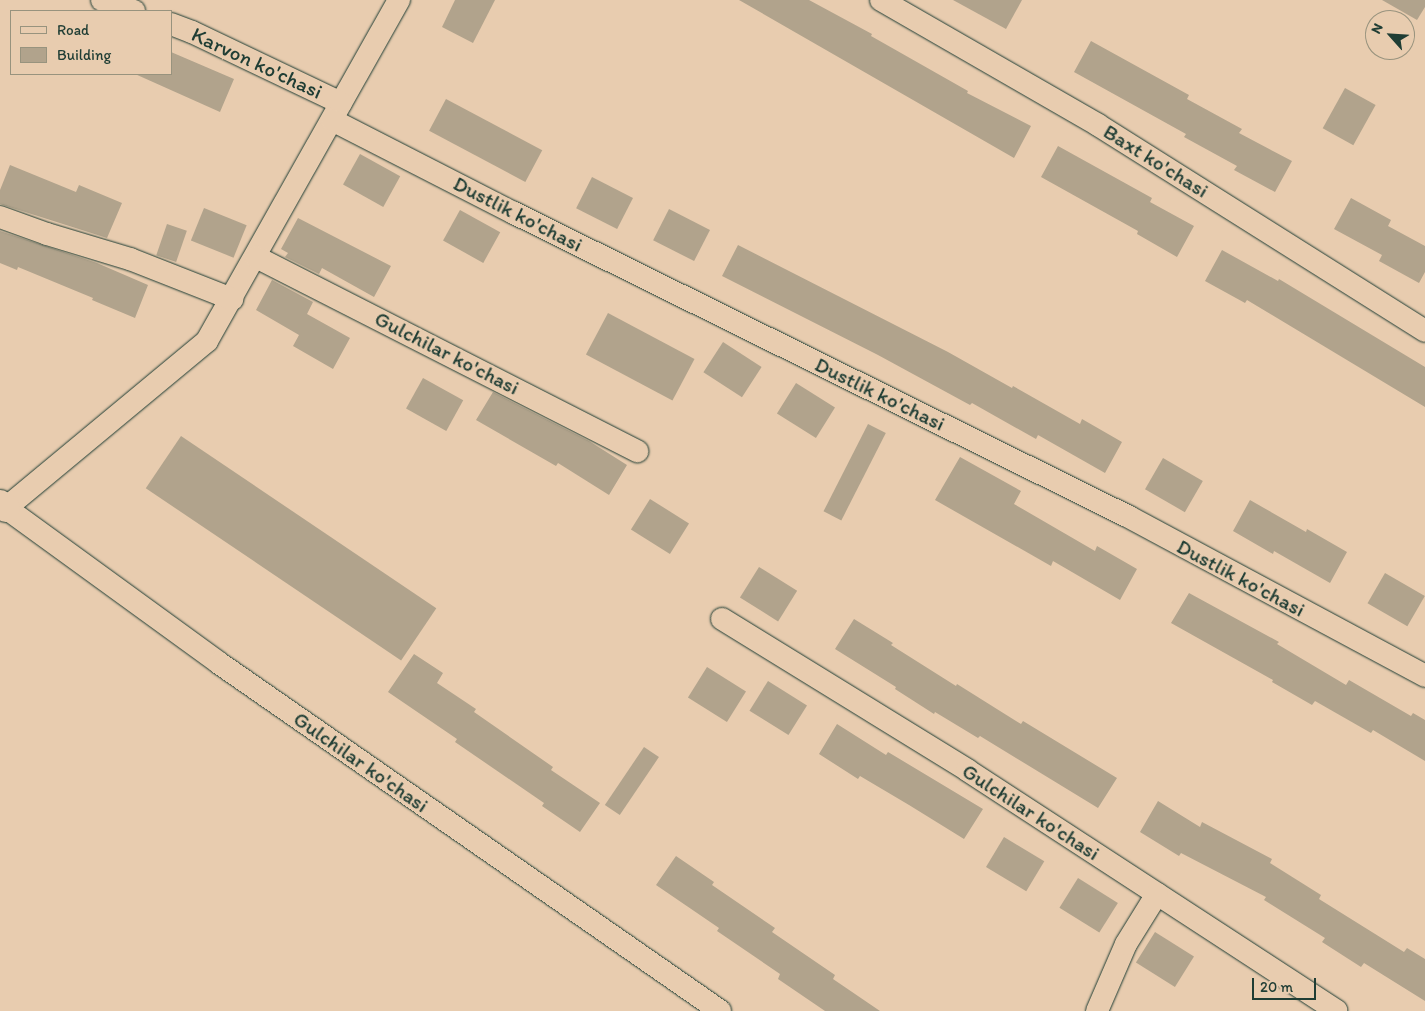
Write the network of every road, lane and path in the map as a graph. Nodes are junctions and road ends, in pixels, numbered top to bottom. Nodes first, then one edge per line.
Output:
1 (102, 0) edge
2 (398, 0) edge
3 (881, 0) edge
4 (131, 10) edge
5 (172, 24) edge
6 (337, 111) junction
7 (0, 217) edge
8 (256, 257) junction
9 (232, 299) junction
10 (1425, 330) edge
11 (637, 451) dead end
12 (3, 506) edge
13 (722, 619) dead end
14 (1425, 676) edge
15 (1157, 894) junction
16 (720, 1011) edge
17 (1096, 1011) edge
18 (1336, 1011) edge

1 - 4 street
2 - 6 street
3 - 10 street, Baxt ko'chasi
5 - 6 street, Karvon ko'chasi
6 - 8 street
6 - 14 street, Dustlik ko'chasi
7 - 9 street
8 - 9 street
8 - 11 street, Gulchilar ko'chasi
9 - 12 street
12 - 16 street, Gulchilar ko'chasi
13 - 15 street, Gulchilar ko'chasi
15 - 17 street
15 - 18 street, Gulchilar ko'chasi

